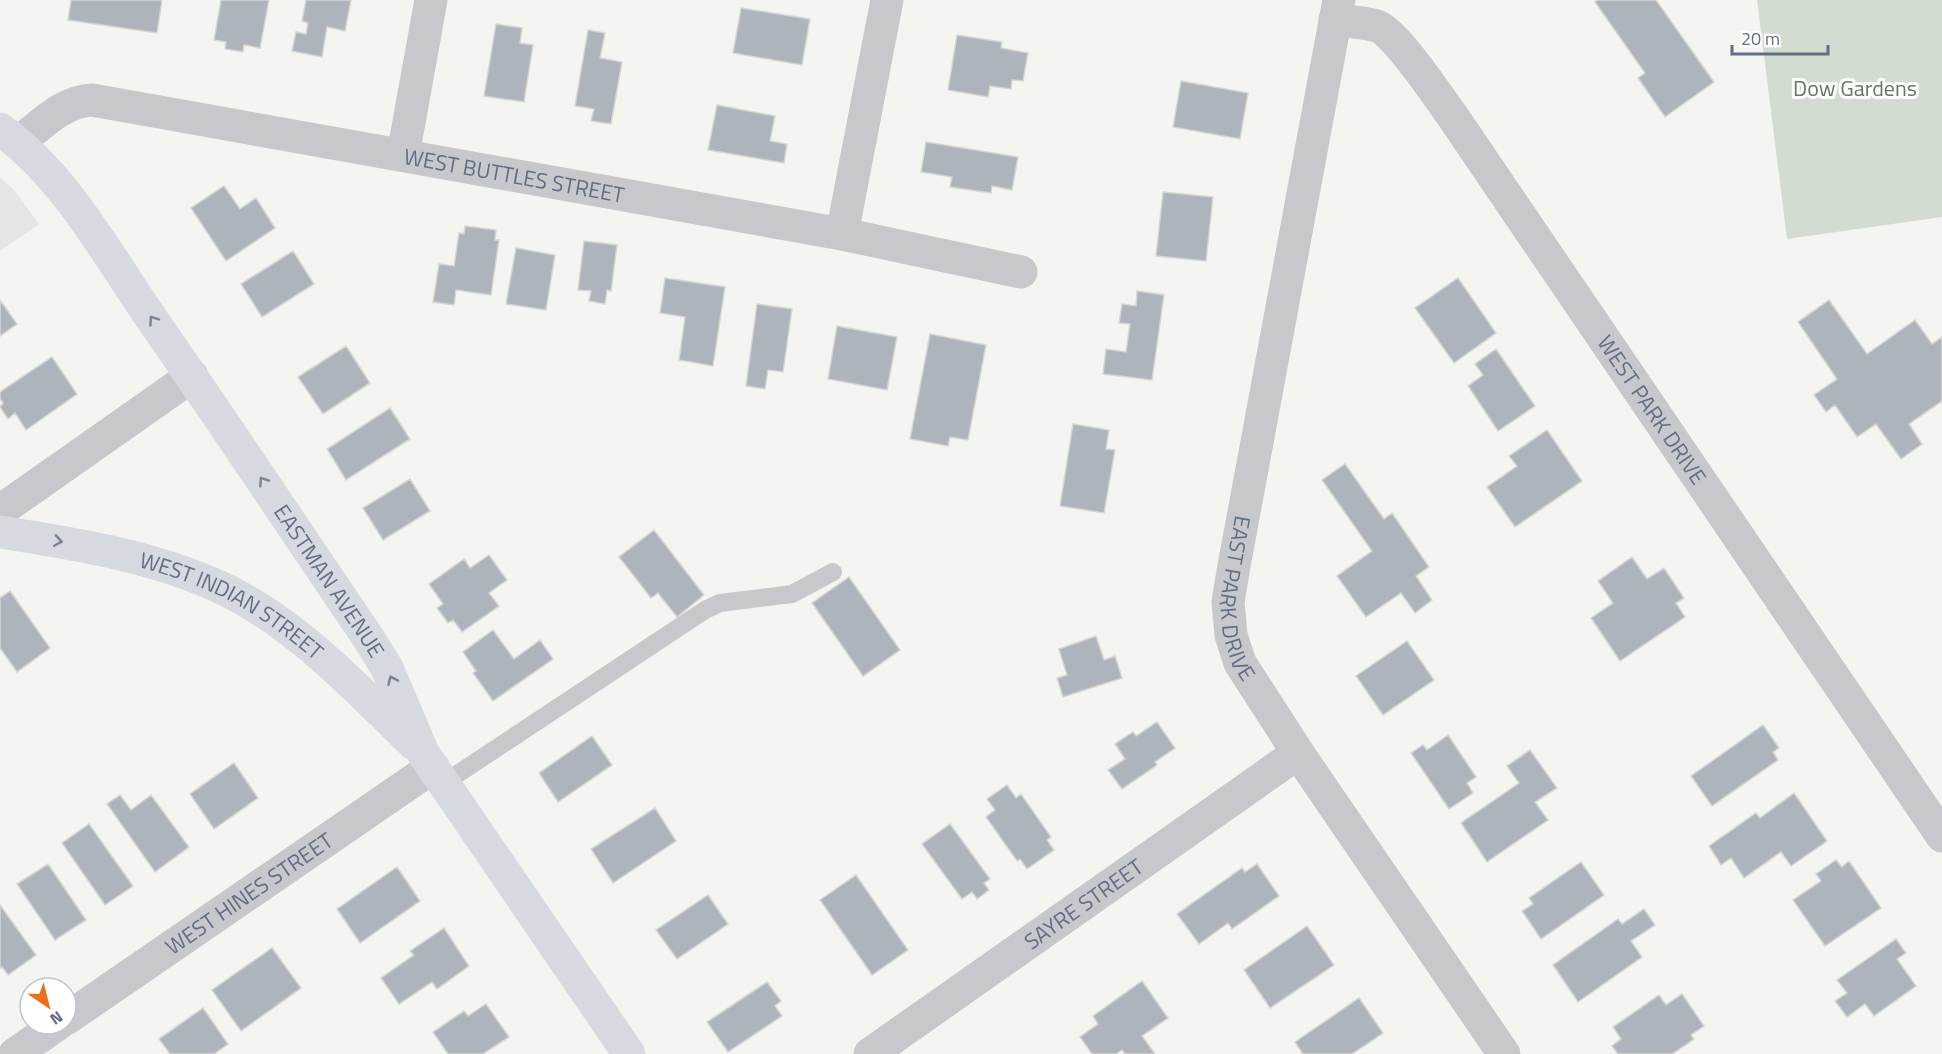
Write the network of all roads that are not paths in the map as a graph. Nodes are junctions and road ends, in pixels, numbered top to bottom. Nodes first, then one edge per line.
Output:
1 (431, 0) edge
2 (886, 0) edge
3 (1337, 10) edge
4 (9, 136) edge
5 (403, 155) junction
6 (842, 234) junction
7 (1021, 272) dead end
8 (192, 376) junction
9 (0, 511) edge
10 (0, 532) edge
11 (833, 572) dead end
12 (1298, 753) junction
13 (433, 768) junction
14 (1942, 836) edge
15 (78, 1011) edge
16 (41, 1036) edge
17 (15, 1054) edge
18 (629, 1054) edge
19 (870, 1054) edge
20 (1504, 1054) edge

1 - 5 street
2 - 6 street
3 - 12 street, EAST PARK DRIVE
3 - 14 street, WEST PARK DRIVE
4 - 5 street, WEST BUTTLES STREET
8 -> 4 main road, EASTMAN AVENUE
5 - 6 street, WEST BUTTLES STREET
6 - 7 street, WEST BUTTLES STREET
8 - 9 street
13 -> 8 main road, EASTMAN AVENUE
10 -> 13 main road, WEST INDIAN STREET
11 - 13 lane
12 - 19 street, SAYRE STREET
12 - 20 street, EAST PARK DRIVE
13 - 15 street, WEST HINES STREET
13 - 18 main road, EASTMAN AVENUE
16 - 17 street

